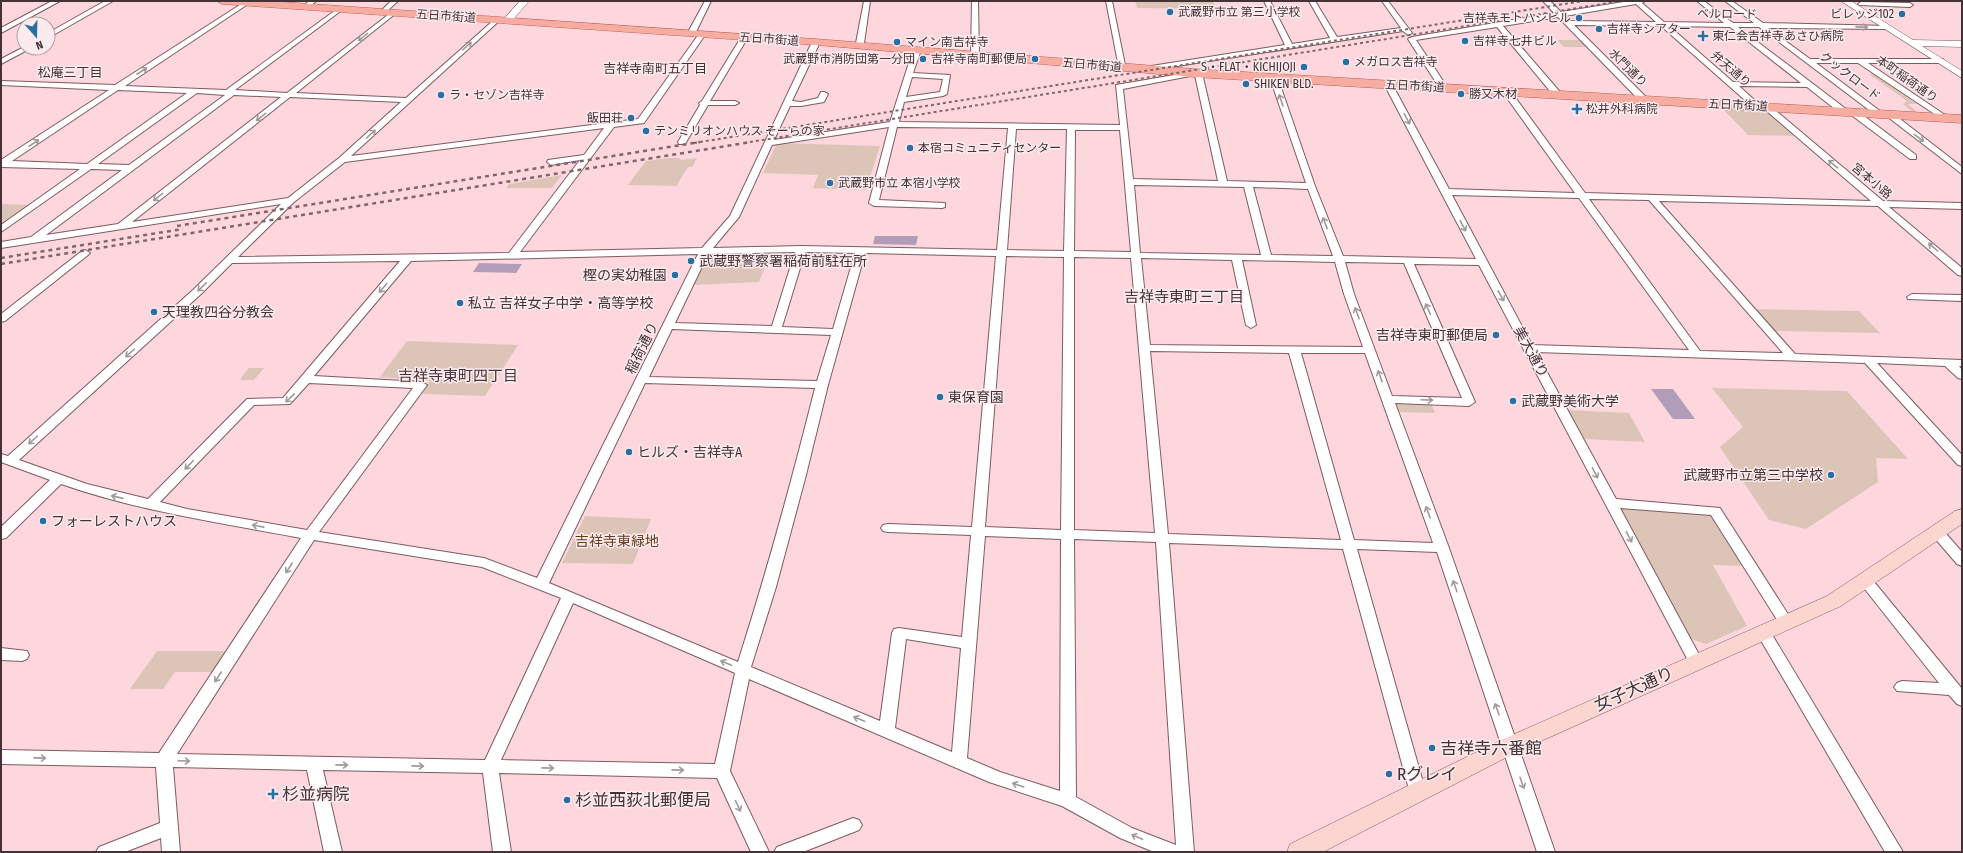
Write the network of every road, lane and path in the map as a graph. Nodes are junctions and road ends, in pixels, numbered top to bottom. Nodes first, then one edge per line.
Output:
1 (57, 1) edge
2 (110, 1) edge
3 (222, 1) edge
4 (395, 1) edge
5 (525, 1) edge
6 (708, 1) edge
7 (867, 1) edge
8 (975, 1) edge
9 (1110, 1) edge
10 (1267, 1) edge
11 (1312, 1) edge
12 (1385, 1) edge
13 (1546, 1) edge
14 (1638, 1) edge
15 (1700, 1) edge
16 (1728, 1) edge
17 (1846, 1) edge
18 (1858, 2) edge
19 (246, 3) junction
20 (310, 4) edge
21 (1910, 5) dead end
22 (340, 9) junction
23 (388, 12) junction
24 (1559, 15) junction
25 (502, 21) junction
26 (1567, 23) junction
27 (1662, 24) junction
28 (1499, 25) junction
29 (1730, 25) junction
30 (1761, 26) junction
31 (1886, 27) junction
32 (1405, 29) junction
33 (1, 31) edge
34 (56, 31) edge
35 (696, 34) junction
36 (744, 37) junction
37 (1334, 39) junction
38 (1412, 39) junction
39 (816, 42) junction
40 (1912, 43) junction
41 (1923, 43) junction
42 (1962, 44) edge
43 (861, 46) junction
44 (1289, 46) junction
45 (918, 50) junction
46 (16, 54) edge
47 (975, 55) junction
48 (1808, 60) junction
49 (1860, 61) junction
50 (1940, 61) junction
51 (1, 62) edge
52 (1123, 68) junction
53 (1962, 68) edge
54 (1142, 69) junction
55 (1196, 73) junction
56 (909, 75) junction
57 (1962, 75) edge
58 (1274, 78) junction
59 (1, 83) edge
60 (1388, 84) junction
61 (1731, 84) junction
62 (1809, 85) junction
63 (1443, 87) junction
64 (117, 88) junction
65 (194, 91) junction
66 (1506, 91) junction
67 (230, 93) junction
68 (824, 94) dead end
69 (1557, 94) junction
70 (288, 95) junction
71 (1643, 99) junction
72 (408, 100) junction
73 (901, 100) junction
74 (703, 103) junction
75 (735, 103) dead end
76 (787, 103) junction
77 (1762, 107) junction
78 (1848, 112) junction
79 (1884, 114) junction
80 (1942, 117) junction
81 (1962, 119) edge
82 (894, 124) junction
83 (610, 125) junction
84 (1012, 126) junction
85 (1071, 127) junction
86 (1124, 128) junction
87 (682, 142) dead end
88 (770, 143) junction
89 (586, 157) junction
90 (1913, 157) dead end
91 (342, 160) junction
92 (551, 162) dead end
93 (1, 164) edge
94 (89, 166) junction
95 (130, 168) junction
96 (1962, 171) edge
97 (1129, 182) junction
98 (1222, 184) junction
99 (1248, 185) junction
100 (1311, 186) junction
101 (1445, 192) junction
102 (1582, 195) junction
103 (1651, 197) junction
104 (291, 200) junction
105 (1880, 204) junction
106 (942, 205) dead end
107 (1962, 206) edge
108 (121, 226) junction
109 (1, 229) edge
110 (34, 240) junction
111 (1, 245) edge
112 (801, 249) junction
113 (861, 250) junction
114 (704, 252) junction
115 (85, 253) dead end
116 (1003, 253) junction
117 (1069, 254) junction
118 (1136, 255) junction
119 (512, 256) junction
120 (1236, 257) junction
121 (408, 258) junction
122 (1268, 258) junction
123 (1339, 259) junction
124 (230, 260) junction
125 (1407, 260) junction
126 (1482, 262) junction
127 (1962, 273) edge
128 (1912, 297) dead end
129 (1962, 298) edge
130 (1, 319) edge
131 (669, 326) junction
132 (1251, 326) dead end
133 (776, 330) junction
134 (838, 332) junction
135 (1144, 348) junction
136 (1529, 348) junction
137 (1294, 349) junction
138 (1370, 350) junction
139 (1697, 354) junction
140 (1792, 357) junction
141 (1868, 360) junction
142 (1949, 363) junction
143 (1962, 363) edge
144 (1962, 376) edge
145 (308, 379) junction
146 (643, 380) junction
147 (822, 385) junction
148 (1388, 399) junction
149 (5, 460) edge
150 (1962, 462) edge
151 (58, 479) junction
152 (1611, 503) junction
153 (151, 504) junction
154 (1962, 515) edge
155 (888, 528) dead end
156 (978, 531) junction
157 (1937, 532) junction
158 (1067, 534) junction
159 (1, 535) edge
160 (310, 535) junction
161 (1162, 538) junction
162 (1348, 545) junction
163 (1442, 548) junction
164 (1962, 561) edge
165 (1865, 580) junction
166 (541, 585) junction
167 (569, 596) junction
168 (1786, 622) junction
169 (1763, 632) junction
170 (969, 644) junction
171 (1, 654) edge
172 (22, 655) dead end
173 (1696, 662) junction
174 (743, 670) junction
175 (1902, 687) dead end
176 (1958, 695) edge
177 (887, 731) junction
178 (1509, 746) junction
179 (1, 757) edge
180 (164, 760) junction
181 (959, 762) junction
182 (314, 764) junction
183 (490, 767) junction
184 (722, 771) junction
185 (1418, 793) junction
186 (1068, 802) junction
187 (853, 825) dead end
188 (168, 828) junction
189 (105, 852) edge
190 (171, 852) edge
191 (333, 852) edge
192 (502, 852) edge
193 (760, 852) edge
194 (783, 852) edge
195 (1173, 852) edge
196 (1185, 852) edge
197 (1299, 852) edge
198 (1546, 852) edge
199 (1894, 852) edge

1 - 33 street
2 - 34 street
3 - 19 main road, 五日市街道
4 - 23 street
5 - 25 street
6 - 35 street
7 - 43 street
8 - 47 street
9 - 52 street
10 - 44 street
11 - 37 street
12 - 32 street
13 - 24 street, 水門通り
14 - 24 street
14 - 27 street, 弁天通り
15 - 29 street
16 - 30 street, クックロード
17 - 31 street
18 - 21 street
18 - 41 street
19 - 20 main road, 五日市街道
64 -> 19 street
20 - 22 main road, 五日市街道
22 - 23 main road, 五日市街道
22 - 67 street
23 - 25 main road, 五日市街道
23 -> 70 street
24 - 26 street, 水門通り
24 - 28 street
25 - 35 main road, 五日市街道
72 -> 25 street
26 - 27 street, ベルロード
26 - 71 street, 水門通り
27 - 29 street, ベルロード
27 - 61 street, 弁天通り
28 - 38 street
28 - 69 street
29 - 30 street, ベルロード
29 - 62 street
30 -> 31 street, ベルロード
30 - 48 street, クックロード
31 - 40 street
32 - 37 street
32 - 38 street
35 - 36 main road, 五日市街道
35 - 83 street
36 - 39 main road, 五日市街道
36 - 74 street
37 - 44 street
38 - 63 street
39 - 43 main road, 五日市街道
39 - 76 street, 稲荷通り
40 - 41 street
40 - 50 street
41 - 42 street
41 - 53 street
43 - 45 main road, 五日市街道
44 - 54 street
45 - 47 main road, 五日市街道
45 - 56 street
46 - 51 street
47 - 52 main road, 五日市街道
48 - 49 street
48 - 79 street, クックロード
49 - 50 street
49 - 80 street, 本町稲荷通り
50 - 57 street
52 - 54 main road, 五日市街道
54 - 55 main road, 五日市街道
55 - 58 main road, 五日市街道
55 - 86 street
55 - 98 street
56 - 73 street
56 - 73 street
58 - 60 main road, 五日市街道
100 -> 58 street
59 - 64 street
60 - 63 main road, 五日市街道
60 -> 101 street, 美大通り
61 - 62 street
61 - 77 street, 弁天通り
62 - 78 street
63 - 66 main road, 五日市街道
64 - 65 street
93 -> 64 street
65 - 67 street
65 - 94 street
66 - 69 main road, 五日市街道
66 - 102 street
67 - 70 street
67 - 95 street
68 - 76 street
69 - 71 main road, 五日市街道
70 - 72 street
70 -> 108 street
71 - 77 main road, 五日市街道
91 -> 72 street
73 - 82 street
74 - 75 street
74 - 87 street
76 - 88 street, 稲荷通り
77 - 78 main road, 五日市街道
105 -> 77 street, 宮本小路
78 - 79 main road, 五日市街道
78 - 90 street
79 - 80 main road, 五日市街道
79 -> 96 street, クックロード
80 - 81 main road, 五日市街道
82 - 84 street
82 - 88 street
82 - 106 street
83 - 89 street
83 - 91 street
84 - 85 street
84 - 116 street
85 - 86 street
85 - 117 street
86 - 97 street
88 - 114 street, 稲荷通り
89 - 92 street
89 - 119 street
91 - 104 street
93 - 94 street
94 - 95 street
94 - 109 street
95 - 110 street
97 - 98 street
97 - 118 street
98 - 99 street
99 - 100 street
99 - 122 street
123 -> 100 street
101 - 102 street
101 -> 126 street, 美大通り
102 - 103 street
102 - 139 street
103 - 105 street
103 - 140 street
104 - 108 street
104 - 124 street
105 - 107 street
127 -> 105 street, 宮本小路
108 - 110 street
110 - 111 street
112 - 113 street
112 - 114 street
112 - 133 street
113 - 116 street
113 - 134 street
114 - 119 street
114 - 131 street, 稲荷通り
115 - 130 street
116 - 117 street
116 - 156 street
117 - 118 street
117 - 158 street
118 - 120 street
118 - 135 street
119 - 121 street
120 - 122 street
120 - 132 street
121 - 124 street
121 -> 145 street
122 - 123 street
123 - 125 street
138 -> 123 street
124 -> 149 street
125 - 126 street
148 -> 125 street
126 -> 136 street, 美大通り
128 - 129 street
131 - 133 street
131 - 146 street, 稲荷通り
133 - 134 street
134 - 147 street
135 - 137 street
135 - 161 street
136 - 139 street
136 -> 152 street, 美大通り
137 - 138 street
137 - 162 street
148 -> 138 street
139 - 140 street
140 - 141 street
141 - 142 street
141 - 150 street
142 - 143 street
142 - 144 street
145 -> 153 street
145 - 160 street
146 - 147 street
146 - 166 street, 稲荷通り
147 - 174 street
163 -> 148 street
149 - 151 street
153 -> 151 street
151 - 159 street
152 - 168 street
152 -> 173 street, 美大通り
160 -> 153 street
154 - 157 main road, 女子大通り
155 - 156 street
156 - 158 street
156 - 170 street
157 - 164 street
157 - 165 main road, 女子大通り
158 - 161 street
158 - 186 street
160 - 166 street
160 -> 180 street
161 - 162 street
161 - 196 street
162 - 163 street
162 - 185 street
178 -> 163 street
165 - 168 main road, 女子大通り
165 - 176 street
166 - 167 street
174 -> 167 street
167 - 183 street
168 - 169 main road, 女子大通り
169 - 173 main road, 女子大通り
169 - 199 street
170 - 177 street
170 - 181 street
171 - 172 street
173 - 178 main road, 女子大通り
177 -> 174 street
174 - 184 street
175 - 176 street
177 - 181 street
178 - 185 main road, 女子大通り
178 -> 198 street
179 -> 180 street
180 -> 182 street
180 - 188 street
186 -> 181 street
182 -> 183 street
182 - 191 street
183 -> 184 street
183 - 192 street
184 -> 193 street
185 - 197 main road, 女子大通り
195 -> 186 street
187 - 194 street
188 - 189 street
188 - 190 street

